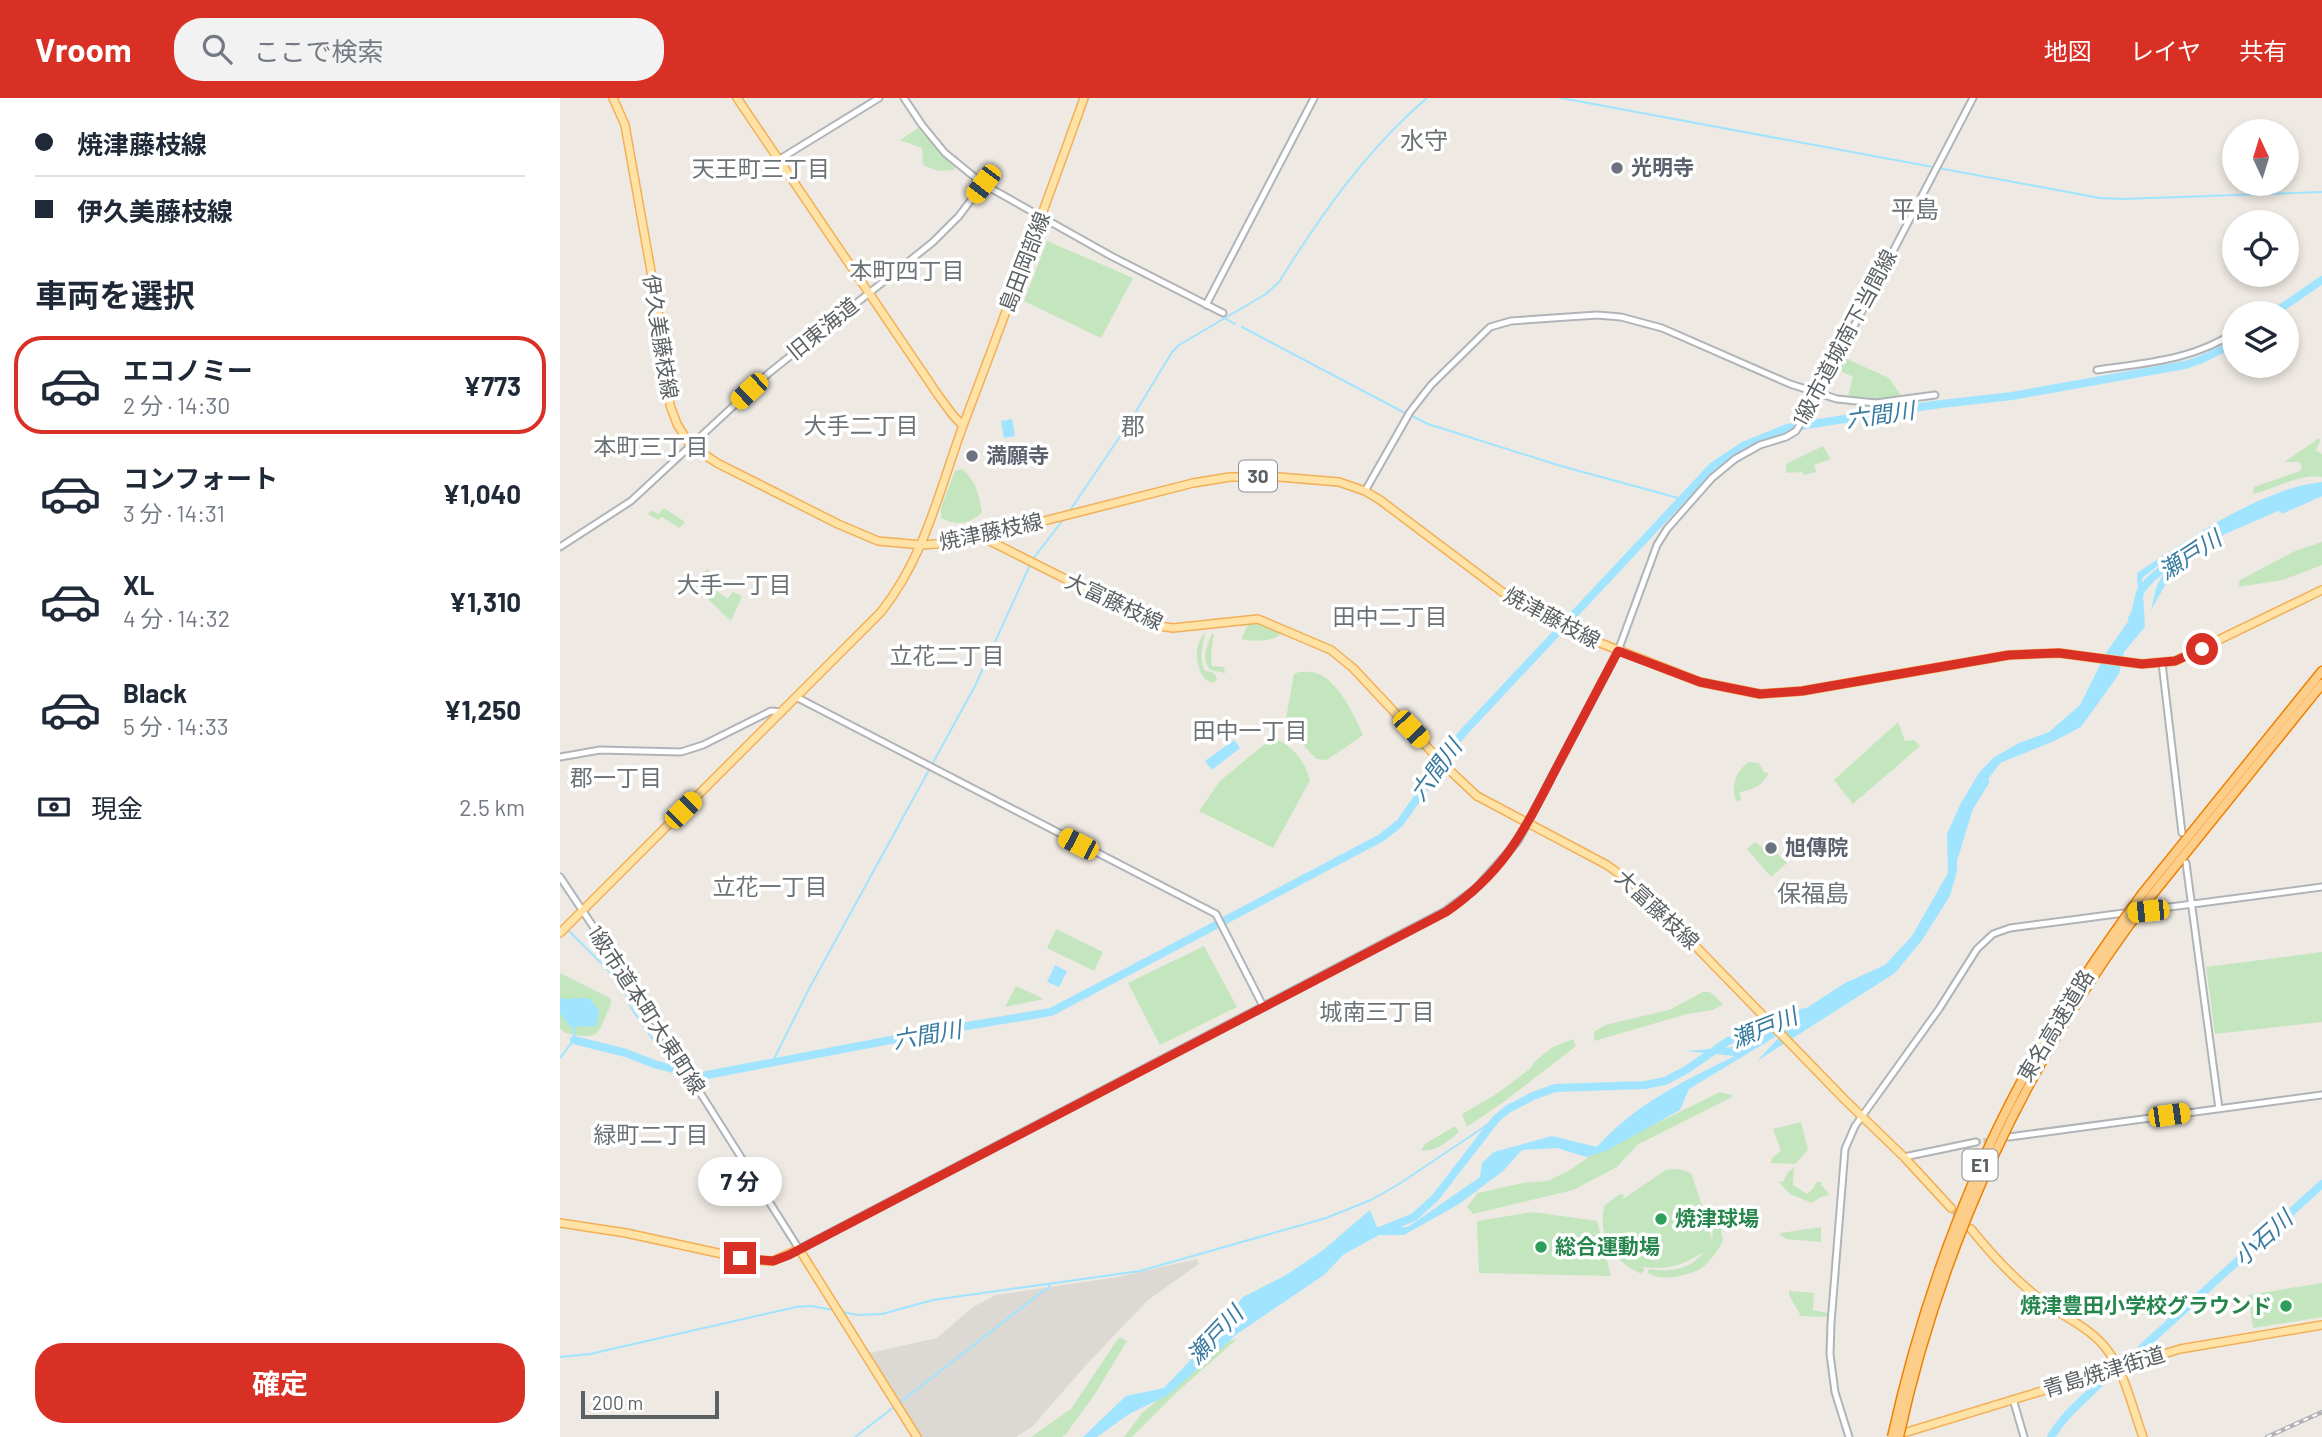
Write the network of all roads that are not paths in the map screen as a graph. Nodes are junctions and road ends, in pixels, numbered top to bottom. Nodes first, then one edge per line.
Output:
1 (613, 98) edge
2 (737, 98) edge
3 (879, 98) edge
4 (904, 98) edge
5 (1084, 98) edge
6 (1314, 98) edge
7 (1973, 98) edge
8 (780, 159) junction
9 (983, 184) junction
10 (1041, 218) junction
11 (870, 292) junction
12 (1206, 305) junction
13 (1223, 313) dead end
14 (2222, 340) edge
15 (2097, 370) dead end
16 (1819, 393) junction
17 (1935, 395) dead end
18 (963, 426) junction
19 (690, 445) junction
20 (1365, 491) junction
21 (984, 537) junction
22 (922, 545) junction
23 (560, 547) edge
24 (2322, 590) edge
25 (1618, 651) junction
26 (2162, 663) junction
27 (2322, 671) edge
28 (2322, 684) edge
29 (796, 697) junction
30 (2302, 704) junction
31 (782, 712) junction
32 (560, 757) edge
33 (1528, 823) junction
34 (2182, 833) dead end
35 (2186, 863) dead end
36 (560, 877) edge
37 (2322, 887) edge
38 (2145, 897) junction
39 (2191, 904) junction
40 (582, 911) junction
41 (565, 929) edge
42 (1263, 1006) junction
43 (2322, 1095) edge
44 (2219, 1109) junction
45 (1863, 1116) junction
46 (2009, 1137) dead end
47 (1976, 1142) tunnel mouth
48 (1904, 1157) junction
49 (1951, 1208) tunnel mouth
50 (560, 1223) edge
51 (1971, 1229) tunnel mouth
52 (799, 1249) junction
53 (2322, 1325) edge
54 (2119, 1367) junction
55 (2013, 1399) junction
56 (917, 1437) edge
57 (1849, 1437) edge
58 (1890, 1437) edge
59 (1899, 1437) edge
60 (2024, 1437) edge
61 (2143, 1437) edge

1 - 19 main road, 伊久美藤枝線
2 - 8 main road
3 - 8 street
4 - 9 street
5 - 10 main road, 島田岡部線
6 - 12 street
7 - 16 street, 1級市道城南下当間線
8 - 11 main road
9 - 10 street
9 - 11 street, 旧東海道
10 - 12 street
10 - 18 main road, 島田岡部線
11 - 18 main road
11 - 19 street, 旧東海道
12 - 13 street
14 - 15 street
16 - 17 street
16 - 20 street
16 - 25 street, 1級市道城南下当間線
18 - 22 main road
19 - 22 main road, 伊久美藤枝線
19 - 23 street, 旧東海道
20 - 21 main road, 焼津藤枝線 / 30
20 - 25 main road, 焼津藤枝線 / 30
21 - 22 main road, 焼津藤枝線 / 30
21 - 33 main road, 大富藤枝線
22 - 29 main road
24 - 26 main road, 焼津藤枝線 / 30
25 - 26 main road, 焼津藤枝線 / 30
25 - 33 street, 1級市道城南下当間線
26 - 34 street
27 - 30 highway, 東名高速道路 / E1
28 - 30 highway, 東名高速道路 / E1
29 - 31 main road
29 - 42 street
30 - 38 highway, 東名高速道路 / E1
31 - 32 street
31 - 40 main road
33 - 42 street, 1級市道城南下当間線
33 - 45 main road, 大富藤枝線
35 - 39 street
36 - 40 street, 1級市道本町大東町線
37 - 39 street
38 - 58 highway, 東名高速道路 / E1, bridge
38 - 59 highway, 東名高速道路 / E1, bridge
39 - 44 street
39 - 45 street
40 - 41 main road
40 - 52 street, 1級市道本町大東町線
42 - 52 street, 1級市道城南下当間線
43 - 44 street
44 - 46 street
45 - 48 main road, 大富藤枝線
45 - 57 street
47 - 48 street
48 - 49 main road, 大富藤枝線
50 - 52 main road
51 - 54 main road
52 - 56 main road
53 - 54 main road, 青島焼津街道
54 - 55 main road, 青島焼津街道
54 - 61 main road
55 - 58 main road, 青島焼津街道
55 - 60 street

